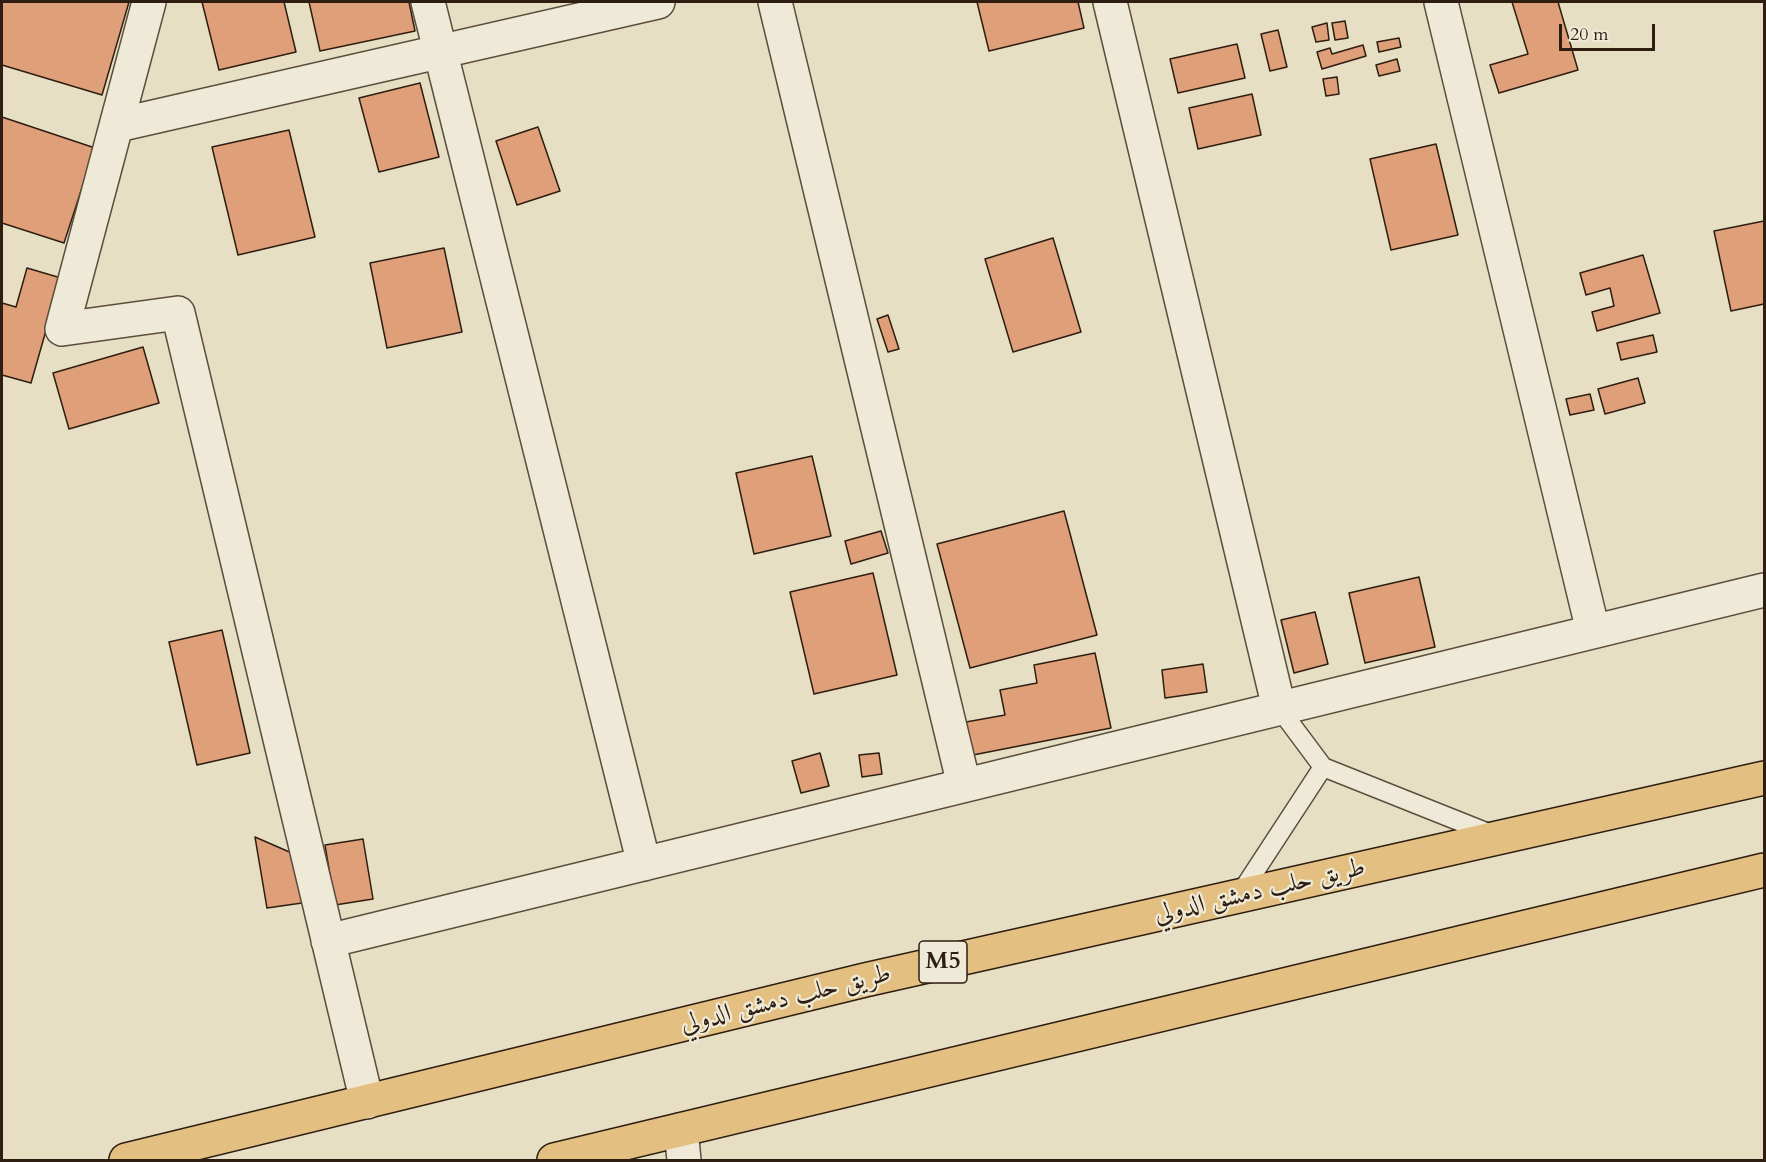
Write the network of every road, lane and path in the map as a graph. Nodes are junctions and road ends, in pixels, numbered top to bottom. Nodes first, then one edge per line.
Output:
1 (149, 2) edge
2 (428, 2) edge
3 (658, 2) edge
4 (775, 2) edge
5 (1110, 2) edge
6 (1441, 2) edge
7 (440, 51) junction
8 (118, 125) junction
9 (1764, 590) edge
10 (1593, 632) junction
11 (1279, 708) junction
12 (1323, 767) junction
13 (1764, 778) edge
14 (964, 785) junction
15 (1501, 838) junction
16 (644, 864) junction
17 (1764, 870) edge
18 (1238, 897) junction
19 (328, 941) junction
20 (367, 1101) junction
21 (683, 1145) edge
22 (126, 1161) edge
23 (554, 1161) edge

1 - 8 street
2 - 7 street
3 - 7 street
4 - 14 street
5 - 11 street
6 - 10 street
7 - 8 street
7 - 16 street
8 - 19 street
9 - 10 street
10 - 11 street
11 - 12 lane
11 - 14 street
12 - 15 lane
12 - 18 lane
13 - 15 highway, طريق حلب دمشق الدولي / M5
14 - 16 street
15 - 18 highway, طريق حلب دمشق الدولي / M5
16 - 19 street
17 - 21 highway
18 - 20 highway, طريق حلب دمشق الدولي / M5
19 - 20 street
20 - 22 highway, طريق حلب دمشق الدولي / M5
21 - 23 highway

